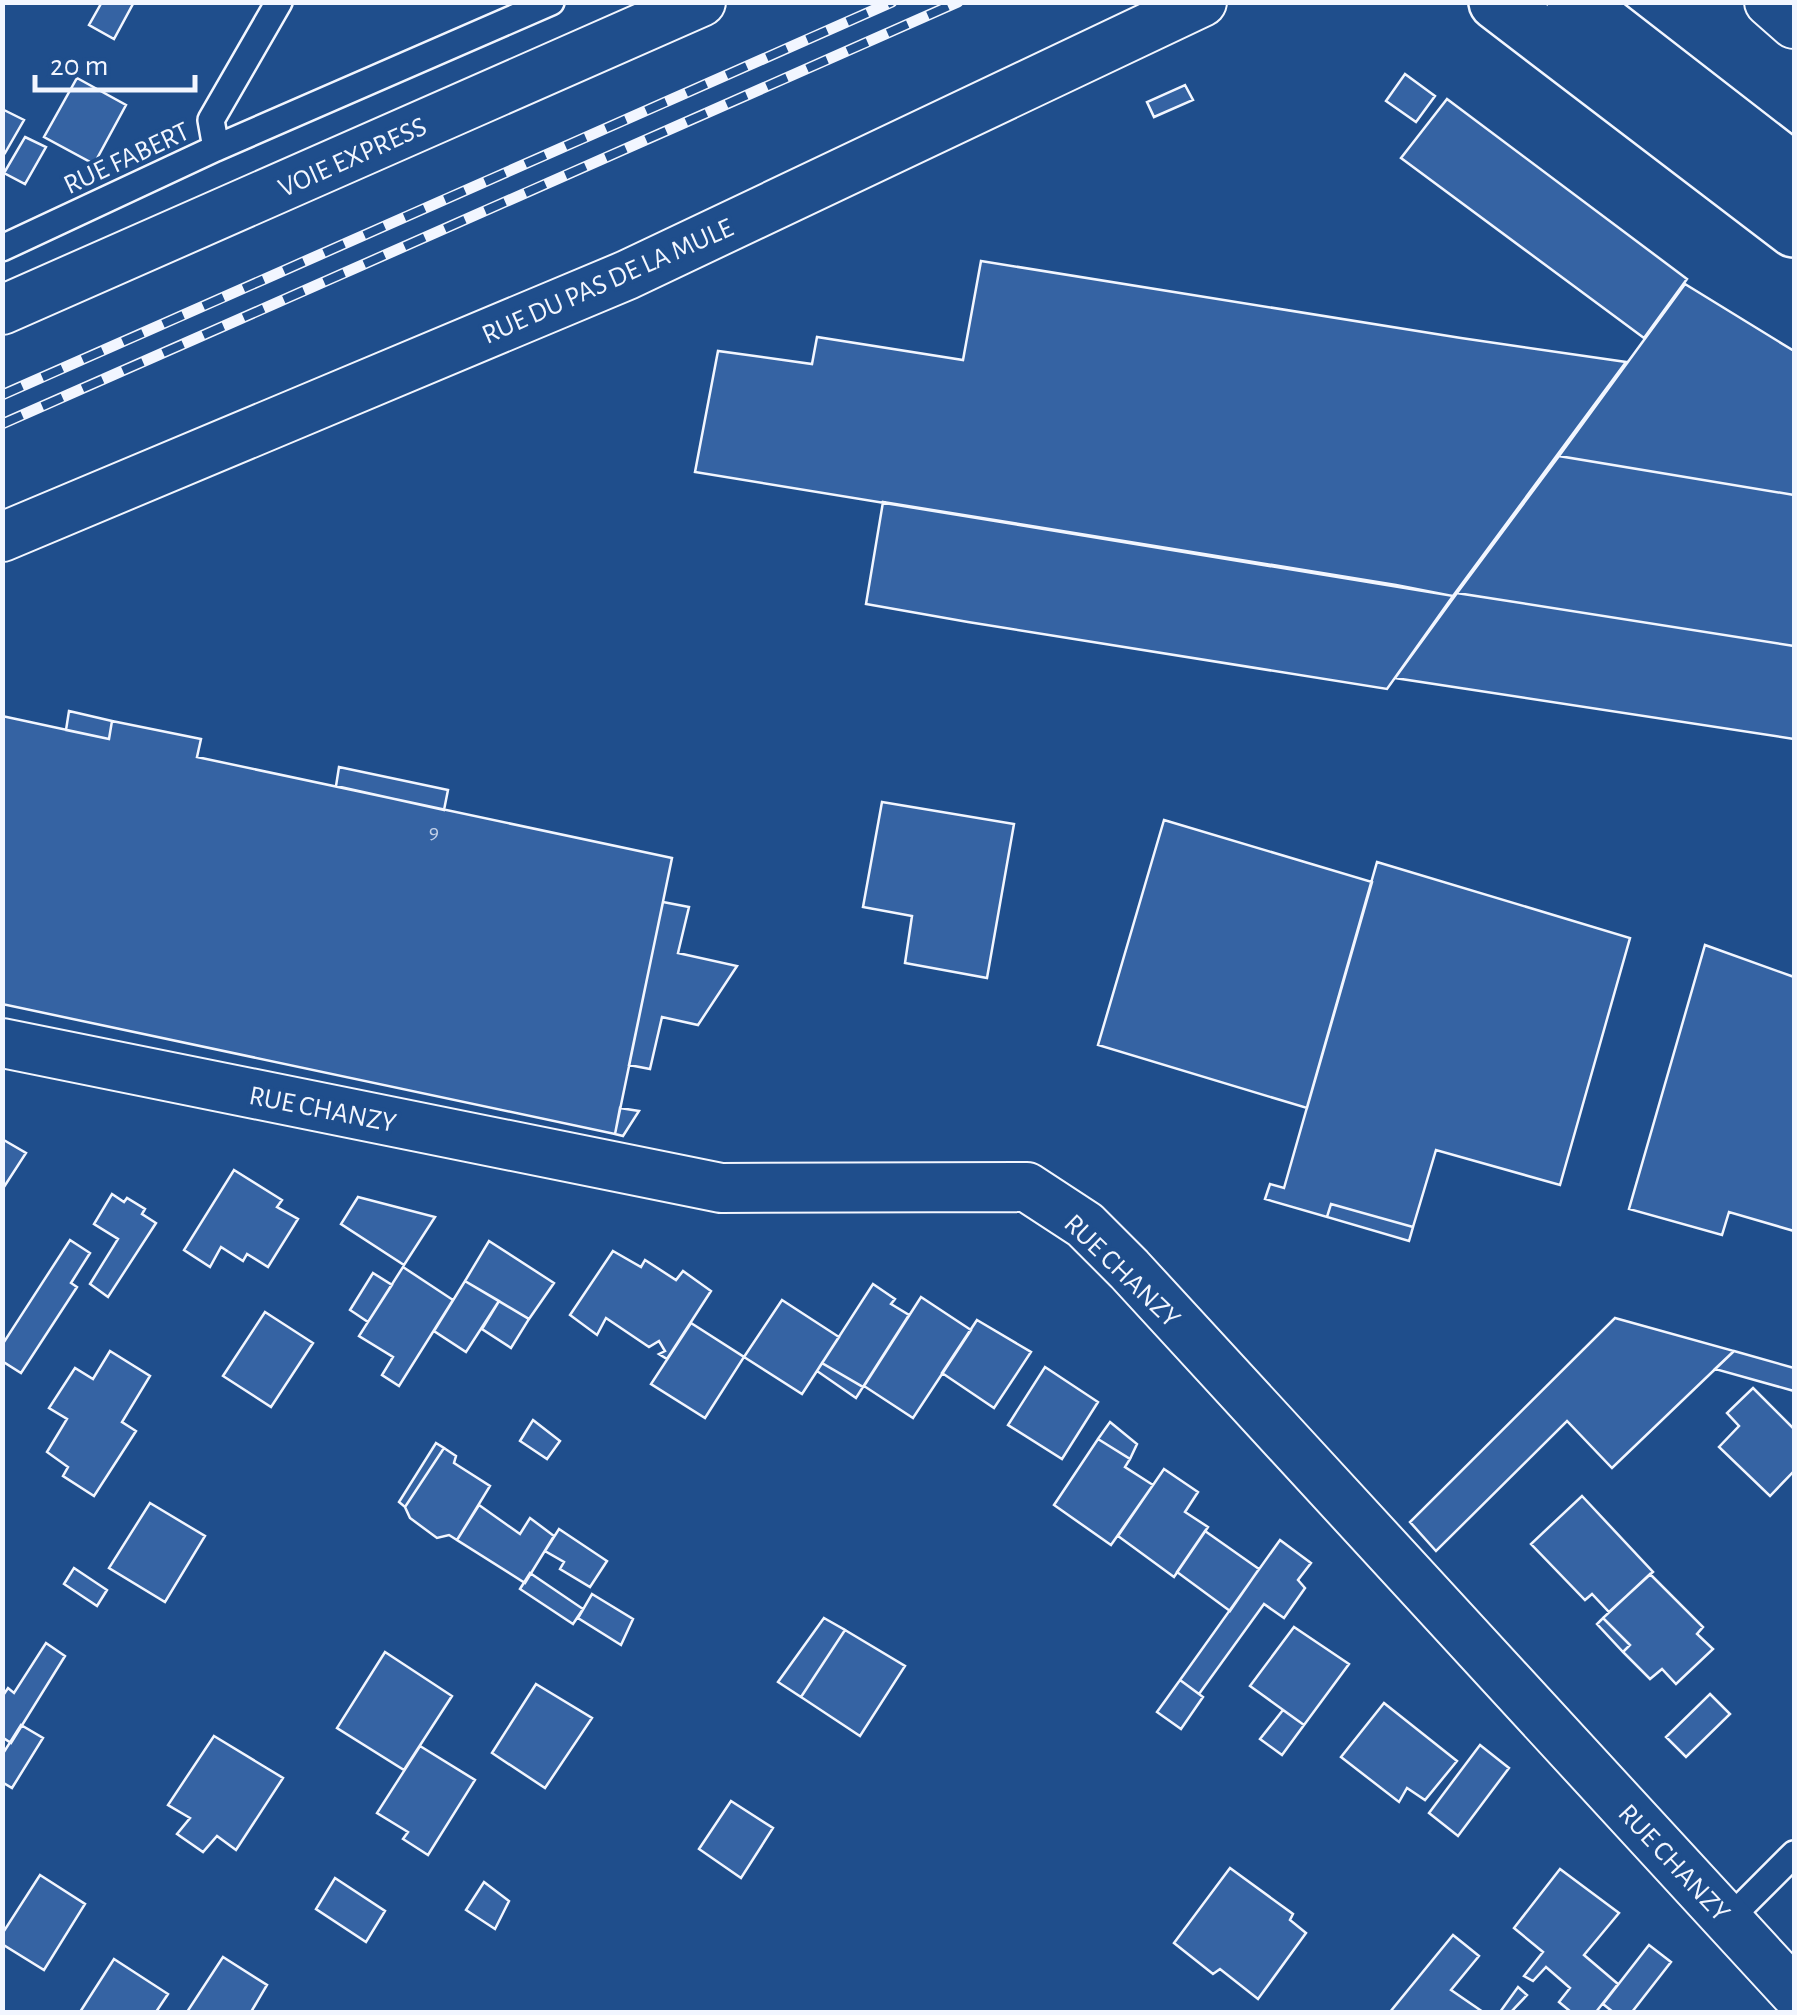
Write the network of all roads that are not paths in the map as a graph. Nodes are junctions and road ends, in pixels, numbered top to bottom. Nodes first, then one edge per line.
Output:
1 (279, 2) edge
2 (551, 2) edge
3 (702, 2) edge
4 (1202, 2) edge
5 (1497, 2) edge
6 (1575, 2) edge
7 (1769, 2) edge
8 (1794, 24) edge
9 (216, 148) junction
10 (1794, 172) edge
11 (1794, 229) edge
12 (2, 248) edge
13 (2, 310) edge
14 (2, 537) edge
15 (2, 1043) edge
16 (1794, 1854) edge
17 (1728, 1920) junction
18 (1794, 1992) edge

1 - 9 lane
2 - 9 lane, RUE FABERT
3 - 13 street, VOIE EXPRESS
4 - 14 street, RUE DU PAS DE LA MULE
5 - 11 main road
6 - 10 main road
7 - 8 street
9 - 12 lane, RUE FABERT
15 - 17 street, RUE CHANZY
16 - 17 lane
17 - 18 street, RUE CHANZY

